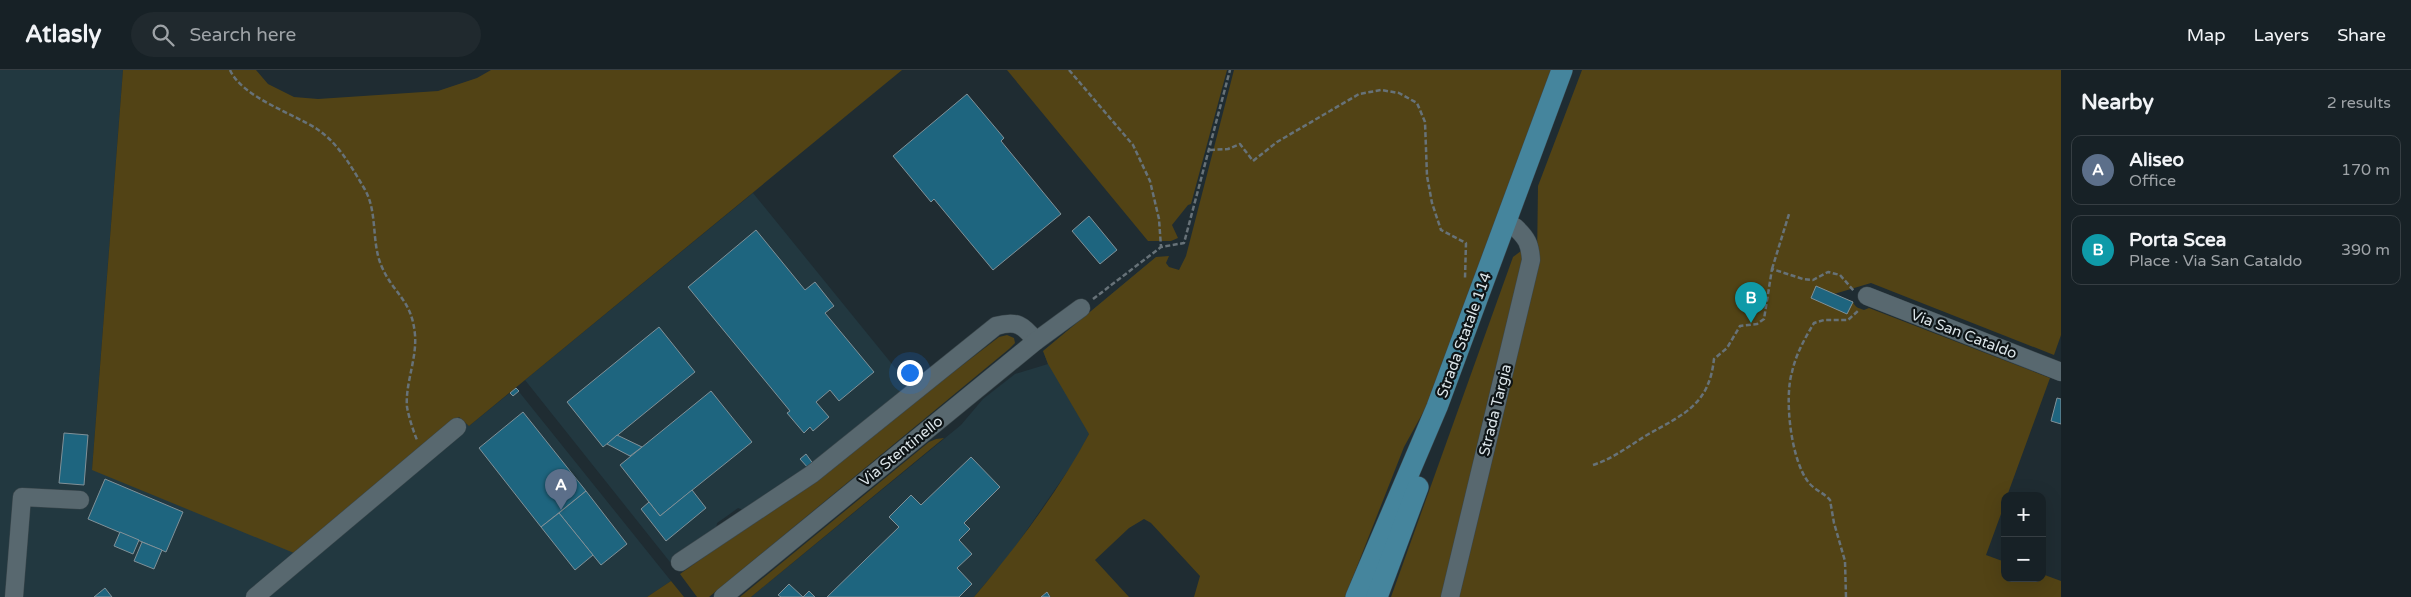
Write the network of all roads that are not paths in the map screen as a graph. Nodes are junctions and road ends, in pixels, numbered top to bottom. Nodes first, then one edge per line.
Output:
1 (1562, 70) edge
2 (1574, 70) edge
3 (1515, 227) junction
4 (1867, 296) road end
5 (1082, 308) road end
6 (1036, 341) junction
7 (2061, 372) edge
8 (457, 427) dead end
9 (80, 500) dead end
10 (680, 562) dead end
11 (14, 597) edge
12 (255, 597) edge
13 (723, 597) edge
14 (1356, 597) edge
15 (1377, 597) edge
16 (1450, 597) edge

1 - 14 main road, Strada Statale 114
2 - 3 main road, Strada Statale 114
3 - 15 main road, Strada Statale 114
3 - 16 street, Strada Targia
4 - 7 street, Via San Cataldo
5 - 6 street, Via Stentinello
6 - 10 street
6 - 13 street, Via Stentinello
8 - 12 street
9 - 11 street

